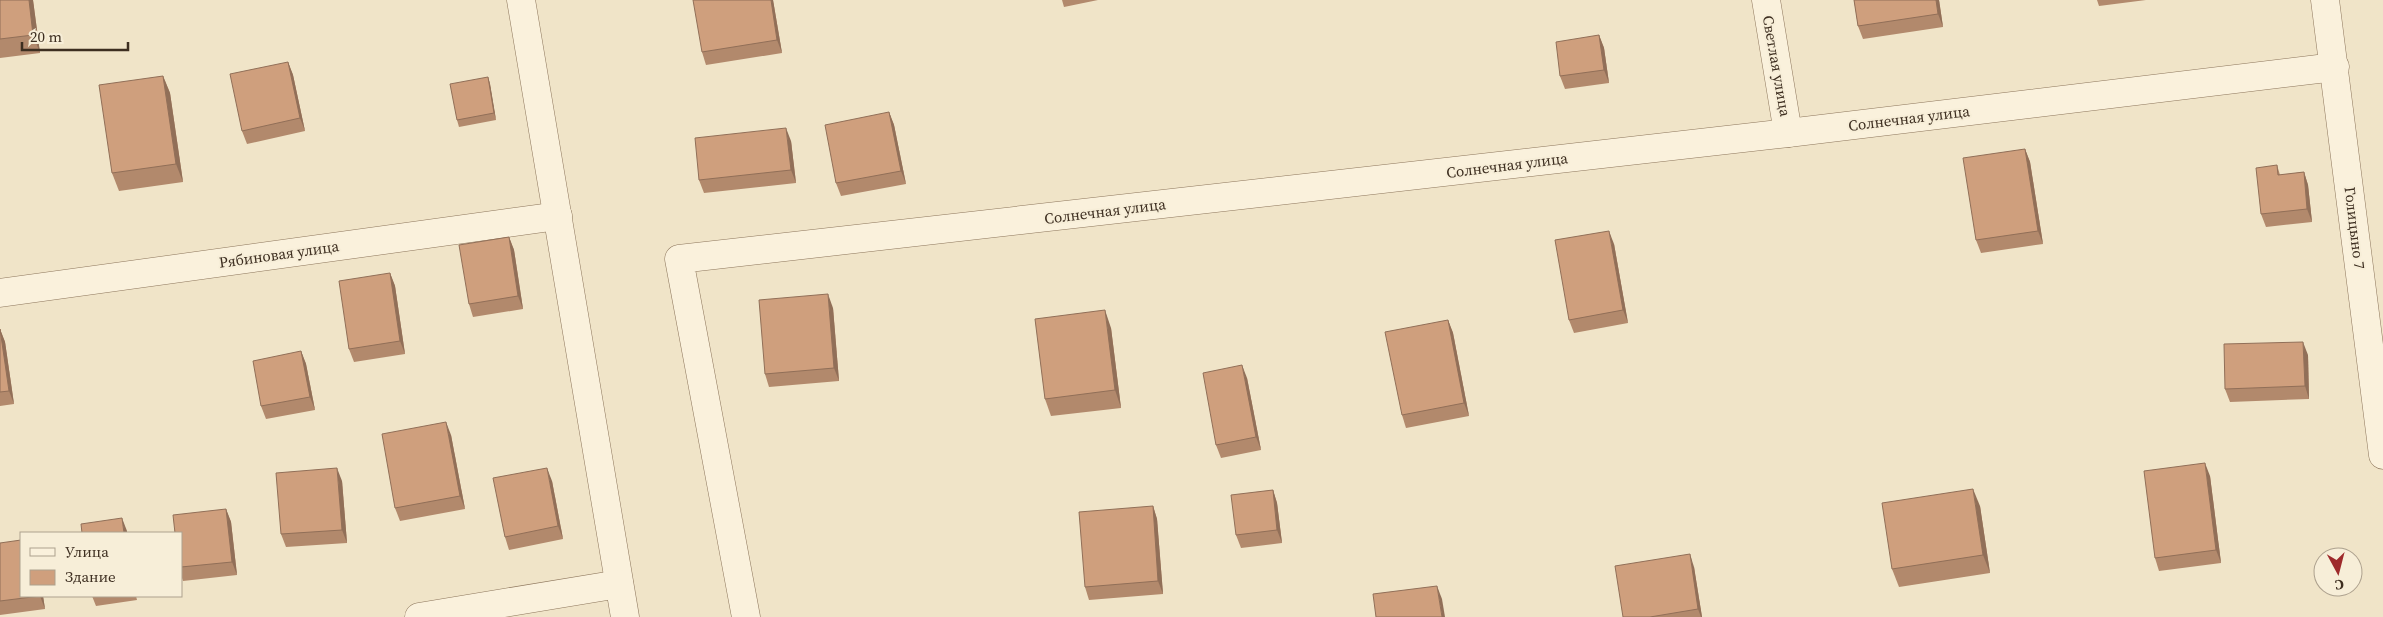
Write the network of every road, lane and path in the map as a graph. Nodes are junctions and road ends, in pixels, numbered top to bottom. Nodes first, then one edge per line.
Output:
1 (1766, 0) edge
2 (2325, 0) edge
3 (527, 1) edge
4 (2335, 67) junction
5 (1788, 132) junction
6 (558, 216) junction
7 (0, 293) edge
8 (2383, 455) edge
9 (619, 584) junction
10 (419, 617) edge
11 (625, 617) edge
12 (746, 617) edge

1 - 5 street, Светлая улица
2 - 4 street, Голицыно 7
3 - 6 street
4 - 5 street, Солнечная улица
4 - 8 street, Голицыно 7
5 - 12 street, Солнечная улица
6 - 7 street, Рябиновая улица
6 - 9 street
9 - 10 street
9 - 11 street

